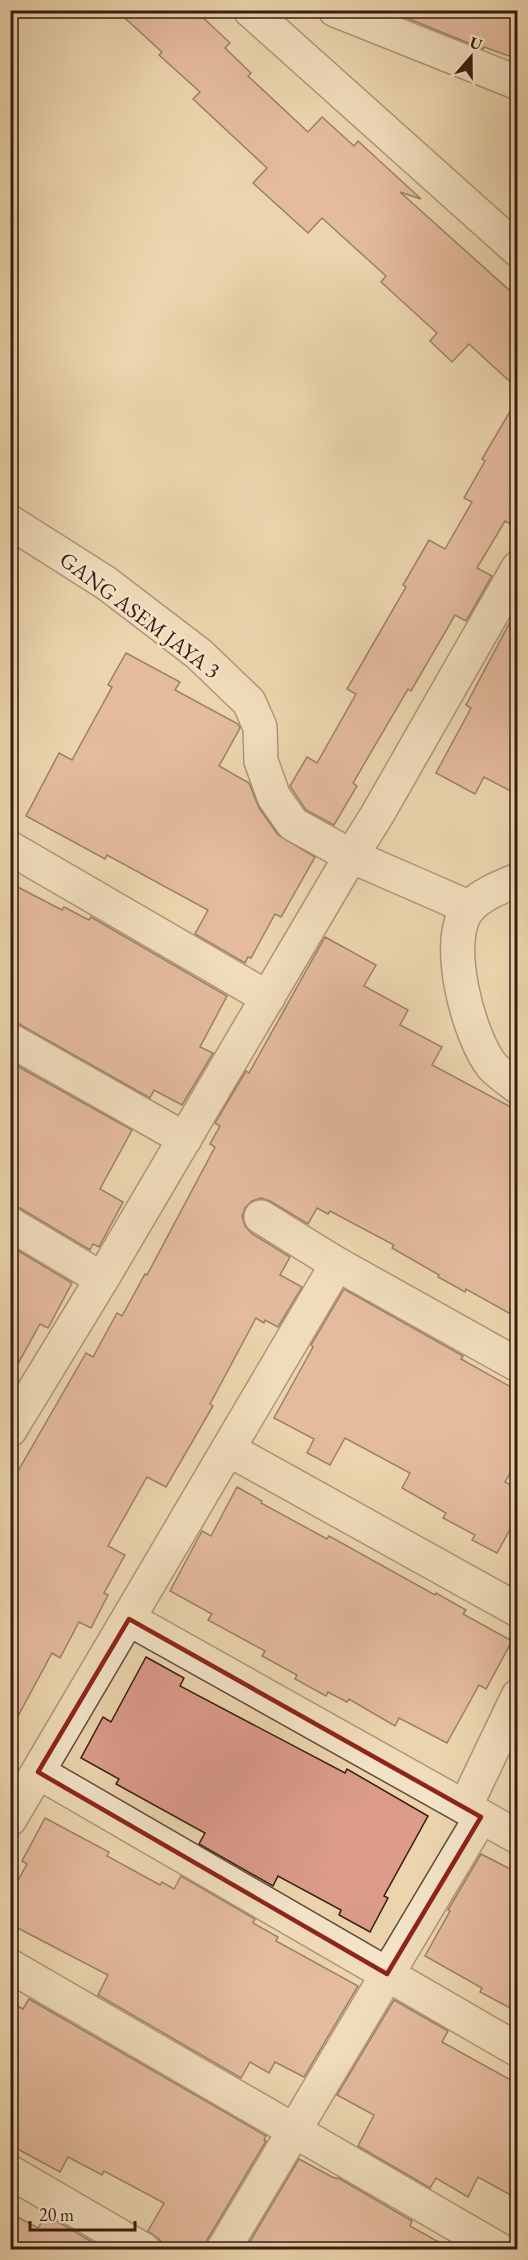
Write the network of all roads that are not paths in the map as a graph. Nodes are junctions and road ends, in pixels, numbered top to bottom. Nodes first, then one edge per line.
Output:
1 (250, 10) edge
2 (335, 10) edge
3 (518, 83) edge
4 (518, 250) edge
5 (10, 522) edge
6 (518, 568) edge
7 (10, 848) edge
8 (351, 856) junction
9 (518, 880) edge
10 (468, 908) junction
11 (268, 998) junction
12 (10, 1040) edge
13 (518, 1087) edge
14 (185, 1139) junction
15 (261, 1217) dead end
16 (10, 1224) edge
17 (337, 1264) junction
18 (102, 1279) junction
19 (518, 1365) edge
20 (14, 1416) edge
21 (228, 1449) junction
22 (518, 1610) edge
23 (129, 1619) junction
24 (518, 1696) edge
25 (38, 1772) junction
26 (473, 1812) junction
27 (10, 1819) edge
28 (518, 1838) edge
29 (10, 1966) edge
30 (387, 1974) junction
31 (518, 2050) edge
32 (294, 2130) junction
33 (10, 2172) edge
34 (144, 2250) edge
35 (223, 2250) edge
36 (501, 2250) edge

1 - 4 street
2 - 3 street
5 - 8 street, GANG ASEM JAYA 3
6 - 8 street
7 - 11 street
8 - 10 street, GANG ASEM JAYA 3
8 - 11 street
9 - 10 street
10 - 13 street
11 - 14 street
12 - 14 street
14 - 18 street
15 - 17 street
16 - 18 street
17 - 19 street
17 - 21 street
18 - 20 street
21 - 22 street
21 - 23 street
23 - 25 street
23 - 26 street
24 - 26 street
25 - 27 street
25 - 30 street
26 - 28 street
26 - 30 street
29 - 32 street
30 - 31 street
30 - 32 street
32 - 35 street
32 - 36 street
33 - 34 street

